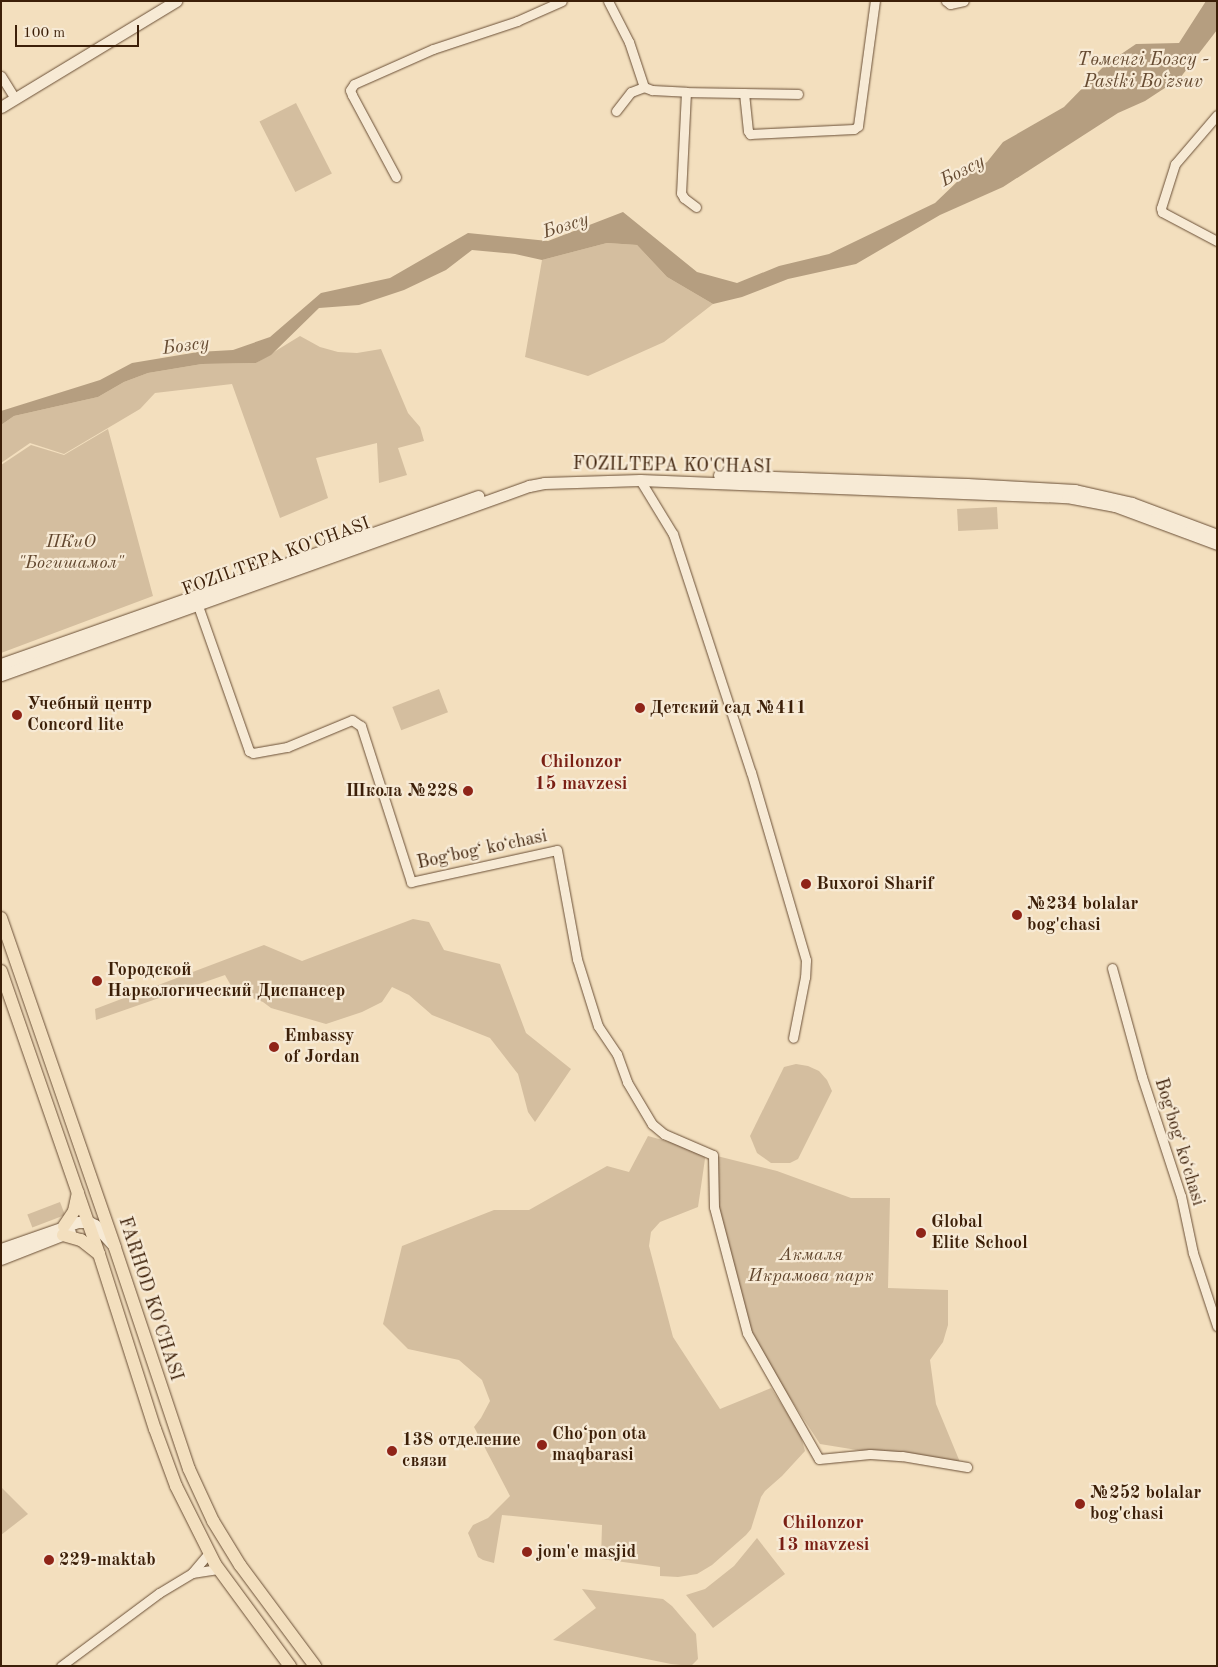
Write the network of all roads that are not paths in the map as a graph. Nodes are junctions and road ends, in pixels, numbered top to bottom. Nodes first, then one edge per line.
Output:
1 (176, 1) edge
2 (562, 1) edge
3 (608, 1) edge
4 (875, 1) edge
5 (946, 1) edge
6 (964, 1) edge
7 (1, 76) edge
8 (644, 87) junction
9 (686, 92) junction
10 (744, 93) junction
11 (798, 94) dead end
12 (15, 98) junction
13 (1, 107) edge
14 (616, 111) dead end
15 (1217, 115) edge
16 (396, 177) dead end
17 (696, 207) dead end
18 (1217, 241) edge
19 (640, 476) junction
20 (1217, 535) edge
21 (1217, 544) edge
22 (197, 603) junction
23 (1, 664) edge
24 (1, 674) edge
25 (1, 918) edge
26 (1112, 968) dead end
27 (1, 971) edge
28 (793, 1038) dead end
29 (78, 1192) junction
30 (98, 1196) junction
31 (89, 1222) junction
32 (63, 1231) junction
33 (116, 1248) junction
34 (1, 1249) edge
35 (99, 1254) junction
36 (1, 1259) edge
37 (1217, 1326) edge
38 (967, 1467) dead end
39 (208, 1554) junction
40 (218, 1569) junction
41 (192, 1573) junction
42 (308, 1663) edge
43 (61, 1666) edge
44 (290, 1666) edge

1 - 12 main road
2 - 16 street
3 - 8 street
4 - 10 street
5 - 6 street
7 - 12 street
8 - 9 street
8 - 14 street
9 - 10 street
9 - 17 street
10 - 11 street
12 - 13 main road
15 - 18 street
19 - 20 main road, FOZILTEPA KO'CHASI
19 - 21 main road, FOZILTEPA KO'CHASI
19 - 22 main road, FOZILTEPA KO'CHASI
19 - 23 main road, FOZILTEPA KO'CHASI
19 - 28 street
22 - 24 main road, FOZILTEPA KO'CHASI
22 - 38 street, Bogʻbogʻ koʻchasi
25 - 30 main road, FARHOD KO'CHASI
26 - 37 street, Bogʻbogʻ koʻchasi
27 - 29 main road, FARHOD KO'CHASI
29 - 31 main road, FARHOD KO'CHASI
29 - 32 main road
30 - 31 main road
30 - 33 main road, FARHOD KO'CHASI
31 - 32 main road
31 - 33 main road
31 - 35 main road, FARHOD KO'CHASI
32 - 34 main road
32 - 35 main road
32 - 36 main road
33 - 42 main road, FARHOD KO'CHASI
35 - 39 main road, FARHOD KO'CHASI
39 - 40 main road, FARHOD KO'CHASI
39 - 41 street
40 - 41 street
40 - 44 main road, FARHOD KO'CHASI
41 - 43 street

